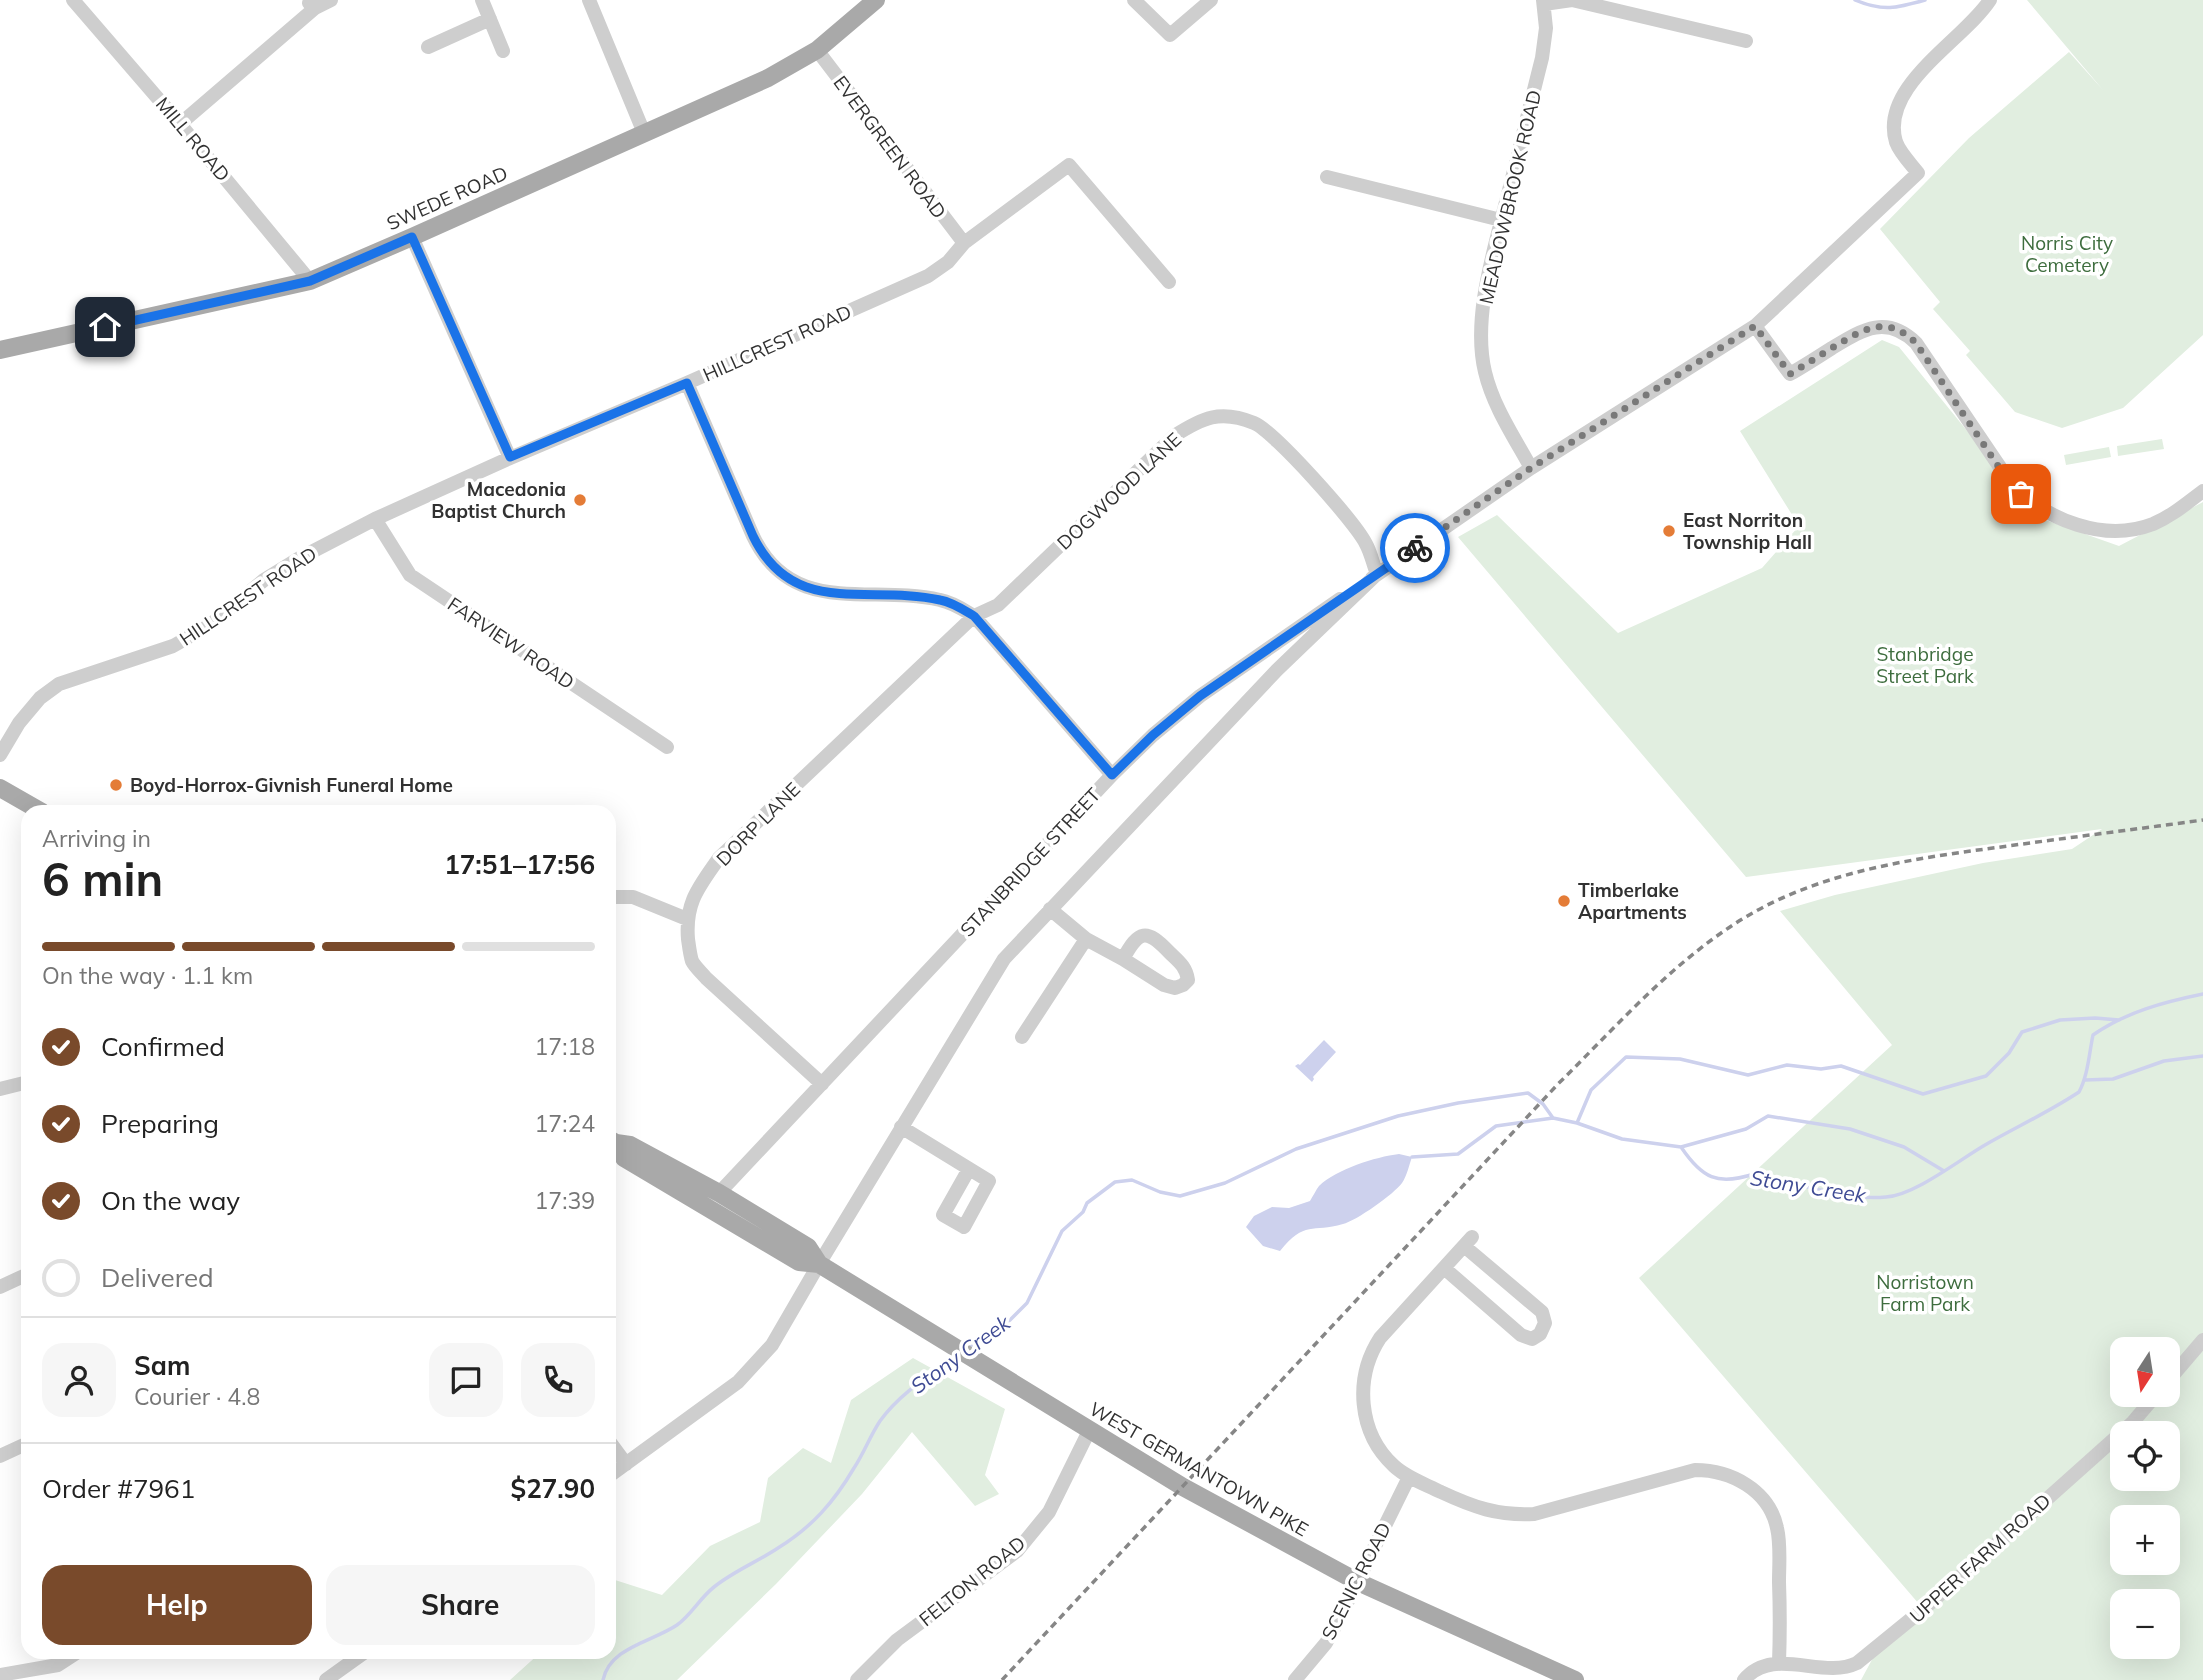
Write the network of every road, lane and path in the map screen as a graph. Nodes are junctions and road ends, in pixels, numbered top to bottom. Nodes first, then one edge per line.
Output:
1 (73, 0) edge
2 (331, 0) edge
3 (482, 0) edge
4 (589, 0) edge
5 (876, 0) edge
6 (1134, 0) edge
7 (1212, 0) edge
8 (1990, 0) edge
9 (1543, 2) edge
10 (311, 3) edge
11 (490, 19) junction
12 (1746, 41) dead end
13 (428, 47) dead end
14 (817, 50) junction
15 (503, 51) dead end
16 (180, 124) junction
17 (644, 133) junction
18 (1327, 177) dead end
19 (1502, 220) junction
20 (412, 237) junction
21 (964, 243) junction
22 (310, 281) junction
23 (1169, 282) dead end
24 (1755, 326) junction
25 (0, 350) edge
26 (687, 383) junction
27 (510, 457) junction
28 (1531, 468) junction
29 (2203, 491) edge
30 (376, 519) junction
31 (1377, 574) junction
32 (974, 616) junction
33 (667, 747) dead end
34 (0, 755) edge
35 (1112, 775) junction
36 (0, 788) edge
37 (30, 805) edge
38 (616, 897) edge
39 (1050, 909) junction
40 (687, 919) junction
41 (1086, 939) junction
42 (1123, 959) dead end
43 (1022, 1037) dead end
44 (21, 1084) edge
45 (822, 1084) junction
46 (0, 1089) edge
47 (901, 1127) junction
48 (616, 1142) edge
49 (616, 1147) edge
50 (969, 1169) dead end
51 (719, 1193) junction
52 (819, 1264) junction
53 (1444, 1268) junction
54 (21, 1277) edge
55 (0, 1287) edge
56 (2203, 1340) edge
57 (2180, 1367) edge
58 (2146, 1407) edge
59 (1089, 1431) junction
60 (21, 1446) edge
61 (616, 1450) edge
62 (0, 1456) edge
63 (626, 1464) junction
64 (616, 1471) edge
65 (1409, 1477) junction
66 (1358, 1582) junction
67 (67, 1659) edge
68 (355, 1659) edge
69 (1779, 1663) junction
70 (0, 1675) edge
71 (326, 1680) edge
72 (857, 1680) edge
73 (1295, 1680) edge
74 (1575, 1680) edge
75 (1744, 1680) edge

1 - 16 street, MILL ROAD
2 - 10 street
3 - 11 street
4 - 17 street
5 - 14 main road, SWEDE ROAD
6 - 7 street
8 - 24 street, STANBRIDGE STREET
9 - 12 street
9 - 19 street, MEADOWBROOK ROAD
10 - 16 street
11 - 13 street
11 - 15 street
14 - 17 main road, SWEDE ROAD
14 - 21 street, EVERGREEN ROAD
16 - 22 street, MILL ROAD
17 - 20 main road, SWEDE ROAD
18 - 19 street
19 - 28 street, MEADOWBROOK ROAD
20 - 22 main road, SWEDE ROAD
20 - 27 street
21 - 23 street, HILLCREST ROAD
21 - 26 street, HILLCREST ROAD
22 - 25 main road, SWEDE ROAD
24 - 28 street, STANBRIDGE STREET
24 - 29 street
26 - 27 street, HILLCREST ROAD
26 - 32 street
27 - 30 street, HILLCREST ROAD
28 - 31 street, STANBRIDGE STREET
30 - 33 street, FARVIEW ROAD
30 - 34 street, HILLCREST ROAD
31 - 32 street, DOGWOOD LANE
31 - 35 street, STANBRIDGE STREET
31 - 39 street, STANBRIDGE STREET
32 - 35 street
32 - 40 street, DORP LANE
35 - 45 street, STANBRIDGE STREET
36 - 37 main road
38 - 40 street
39 - 41 street
39 - 47 street, STANBRIDGE STREET
40 - 45 street, DORP LANE
41 - 42 street
41 - 43 street
44 - 46 street
45 - 51 street, STANBRIDGE STREET
47 - 50 street
47 - 52 street, STANBRIDGE STREET
48 - 51 main road, WEST GERMANTOWN PIKE
49 - 52 main road, WEST GERMANTOWN PIKE
51 - 52 main road, WEST GERMANTOWN PIKE
52 - 59 main road, WEST GERMANTOWN PIKE
52 - 63 street, STANBRIDGE STREET
53 - 53 street
53 - 65 street
54 - 55 street
56 - 57 street
58 - 69 street, UPPER FARM ROAD
59 - 66 main road, WEST GERMANTOWN PIKE
59 - 72 street, FELTON ROAD
60 - 62 street
61 - 63 street
63 - 64 street, STANBRIDGE STREET
65 - 66 street, SCENIC ROAD
65 - 69 street
66 - 73 street, SCENIC ROAD
66 - 74 main road, WEST GERMANTOWN PIKE
67 - 70 street
68 - 71 street
69 - 75 street

